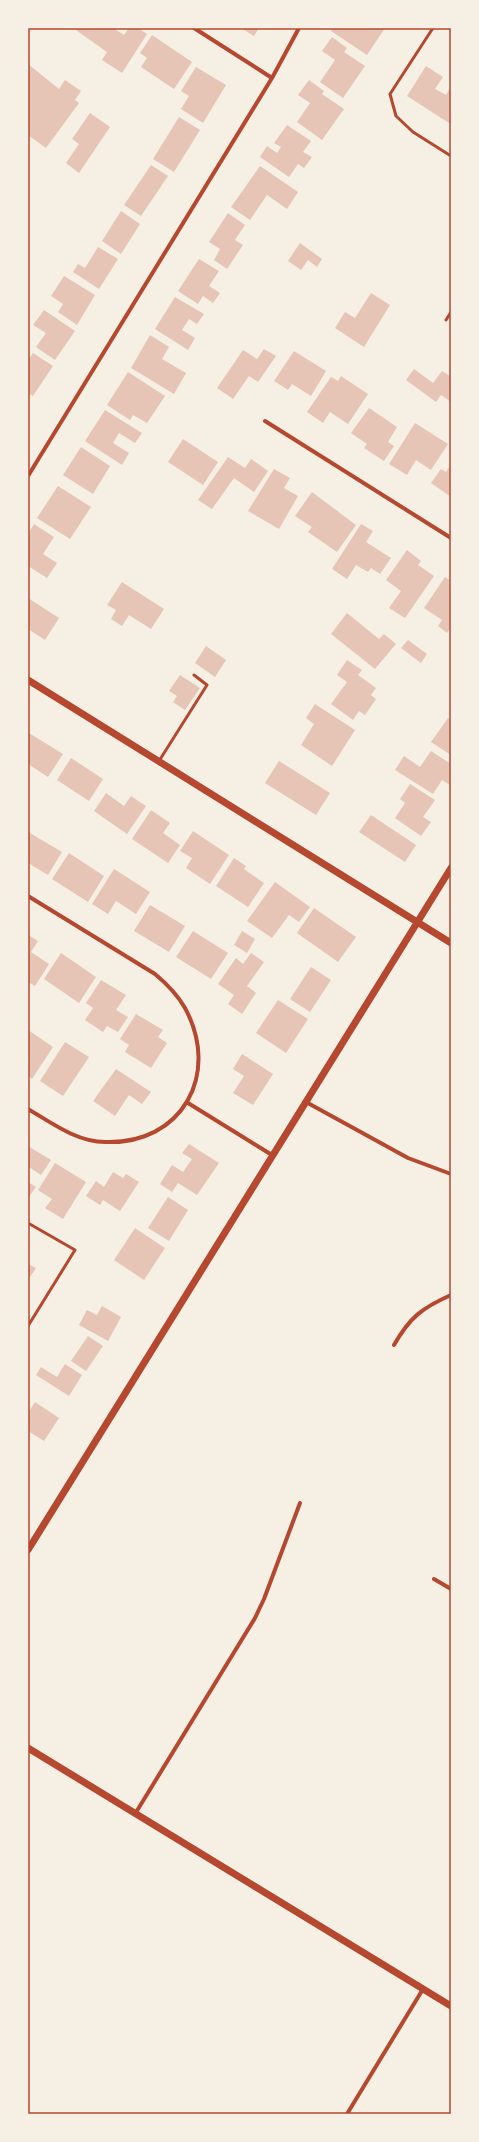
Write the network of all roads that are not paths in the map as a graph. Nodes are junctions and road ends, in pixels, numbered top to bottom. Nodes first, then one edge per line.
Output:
1 (194, 28) edge
2 (299, 28) edge
3 (433, 28) edge
4 (272, 78) junction
5 (451, 156) edge
6 (451, 312) edge
7 (446, 320) dead end
8 (265, 421) dead end
9 (28, 476) edge
10 (451, 538) edge
11 (194, 675) dead end
12 (28, 680) edge
13 (158, 762) junction
14 (451, 868) edge
15 (28, 896) edge
16 (418, 922) junction
17 (451, 943) edge
18 (306, 1102) junction
19 (188, 1103) junction
20 (28, 1109) edge
21 (272, 1155) junction
22 (451, 1174) edge
23 (28, 1223) edge
24 (451, 1295) edge
25 (28, 1326) edge
26 (394, 1345) dead end
27 (300, 1503) dead end
28 (28, 1550) edge
29 (434, 1579) dead end
30 (451, 1589) edge
31 (28, 1748) edge
32 (135, 1814) junction
33 (423, 1989) junction
34 (451, 2006) edge
35 (347, 2114) edge

1 - 4 street
2 - 4 street
3 - 5 lane
4 - 9 street
6 - 7 lane
8 - 10 street
11 - 13 lane
12 - 13 street
13 - 16 street
14 - 16 street
15 - 19 street
16 - 17 street
16 - 18 street
18 - 21 street
18 - 22 street
19 - 20 street
19 - 21 street
21 - 28 street
23 - 25 lane
24 - 26 street
27 - 32 street
29 - 30 street
31 - 32 street
32 - 33 street
33 - 34 street
33 - 35 street

